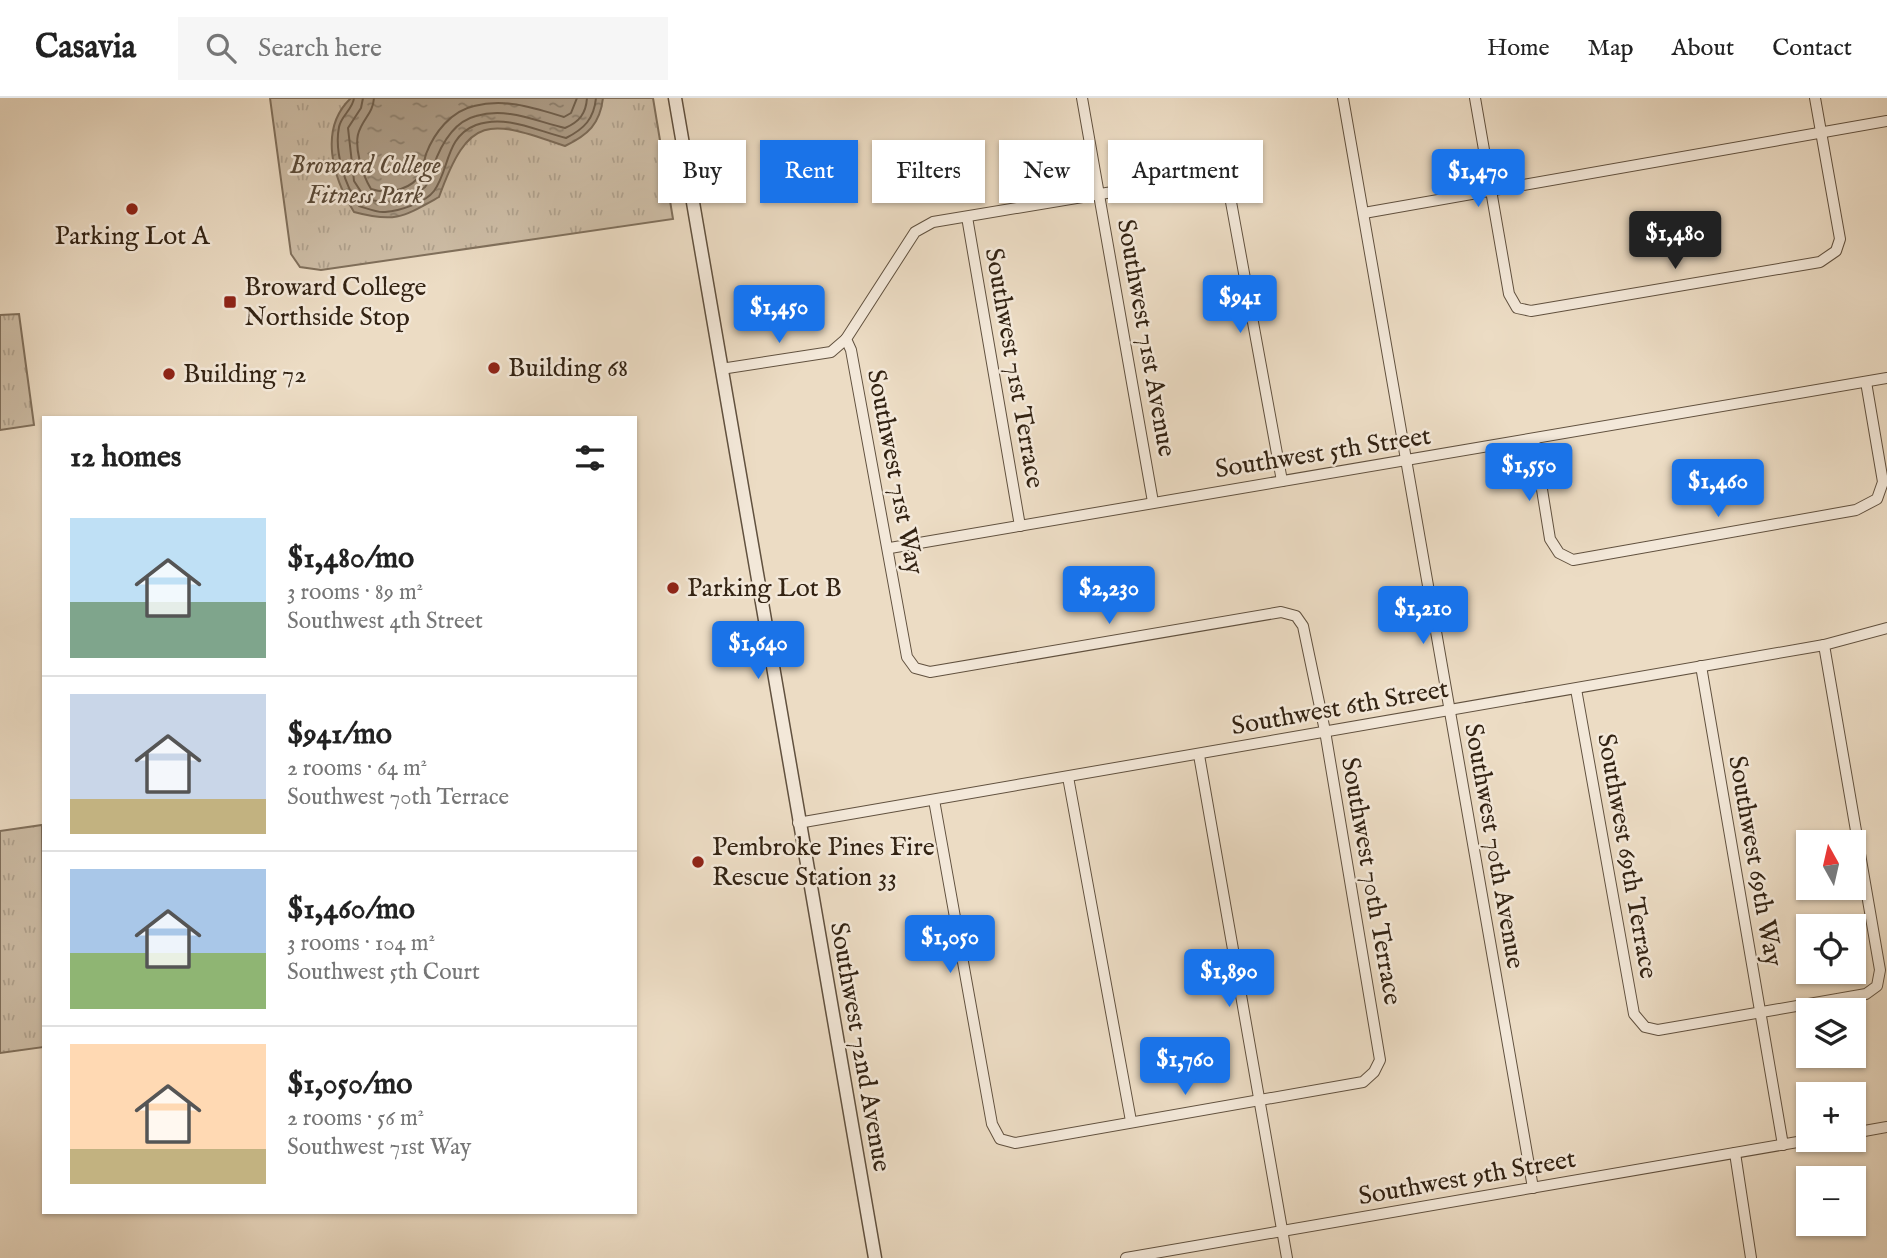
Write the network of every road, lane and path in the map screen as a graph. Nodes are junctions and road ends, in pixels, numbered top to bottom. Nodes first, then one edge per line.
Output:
1 (675, 98) edge
2 (1082, 98) edge
3 (1343, 98) edge
4 (1475, 98) edge
5 (1815, 98) edge
6 (1887, 121) edge
7 (1821, 133) junction
8 (1491, 192) junction
9 (1100, 193) junction
10 (1364, 213) junction
11 (967, 217) junction
12 (846, 339) junction
13 (721, 369) junction
14 (1887, 378) edge
15 (1866, 382) junction
16 (1534, 440) junction
17 (1407, 461) junction
18 (1282, 481) junction
19 (1153, 502) junction
20 (1020, 526) junction
21 (890, 548) junction
22 (1296, 616) joint
23 (1887, 628) edge
24 (1824, 645) junction
25 (1701, 666) junction
26 (1576, 688) junction
27 (1449, 710) junction
28 (1325, 731) junction
29 (1199, 755) junction
30 (1068, 777) junction
31 (934, 800) junction
32 (799, 823) junction
33 (1760, 1014) junction
34 (1260, 1100) junction
35 (1131, 1121) junction
36 (1887, 1127) edge
37 (1866, 1131) edge
38 (1796, 1143) edge
39 (1783, 1145) junction
40 (1735, 1153) junction
41 (1533, 1188) junction
42 (1283, 1232) junction
43 (875, 1258) edge
44 (1126, 1258) edge
45 (1287, 1258) edge
46 (1751, 1258) edge

1 - 13 street, Southwest 72nd Avenue
2 - 9 street, Southwest 71st Avenue
3 - 10 street, Southwest 70th Avenue
4 - 8 street
5 - 7 street
6 - 7 street
7 - 8 street
7 - 8 street
8 - 10 street
9 - 11 street, Southwest 71st Way
9 - 18 street, Southwest 71st Way
9 - 19 street, Southwest 71st Avenue
10 - 17 street, Southwest 70th Avenue
11 - 12 street, Southwest 71st Way
11 - 20 street, Southwest 71st Terrace
12 - 13 street
12 - 21 street, Southwest 71st Way
13 - 32 street, Southwest 72nd Avenue
14 - 15 street, Southwest 5th Street
15 - 16 street, Southwest 5th Street
15 - 16 street
16 - 17 street, Southwest 5th Street
17 - 18 street, Southwest 5th Street
17 - 27 street, Southwest 70th Avenue
18 - 19 street, Southwest 5th Street
19 - 20 street, Southwest 5th Street
20 - 21 street, Southwest 5th Street
21 - 22 street, Southwest 71st Way
22 - 28 street, Southwest 70th Terrace
23 - 24 street, Southwest 6th Street
24 - 25 street, Southwest 6th Street
24 - 33 street
25 - 26 street, Southwest 6th Street
25 - 33 street, Southwest 69th Way
26 - 27 street, Southwest 6th Street
26 - 33 street, Southwest 69th Terrace
27 - 28 street, Southwest 6th Street
27 - 41 street, Southwest 70th Avenue
28 - 29 street, Southwest 6th Street
28 - 34 street, Southwest 70th Terrace
29 - 30 street, Southwest 6th Street
29 - 34 street
30 - 31 street, Southwest 6th Street
30 - 35 street
31 - 32 street, Southwest 6th Street
31 - 35 street
32 - 43 street, Southwest 72nd Avenue
33 - 39 street, Southwest 69th Way
34 - 35 street
34 - 42 street
36 - 37 street
38 - 39 street, Southwest 9th Street
39 - 40 street, Southwest 9th Street
40 - 41 street, Southwest 9th Street
40 - 46 street
41 - 42 street, Southwest 9th Street
42 - 44 street, Southwest 9th Street
42 - 45 street

